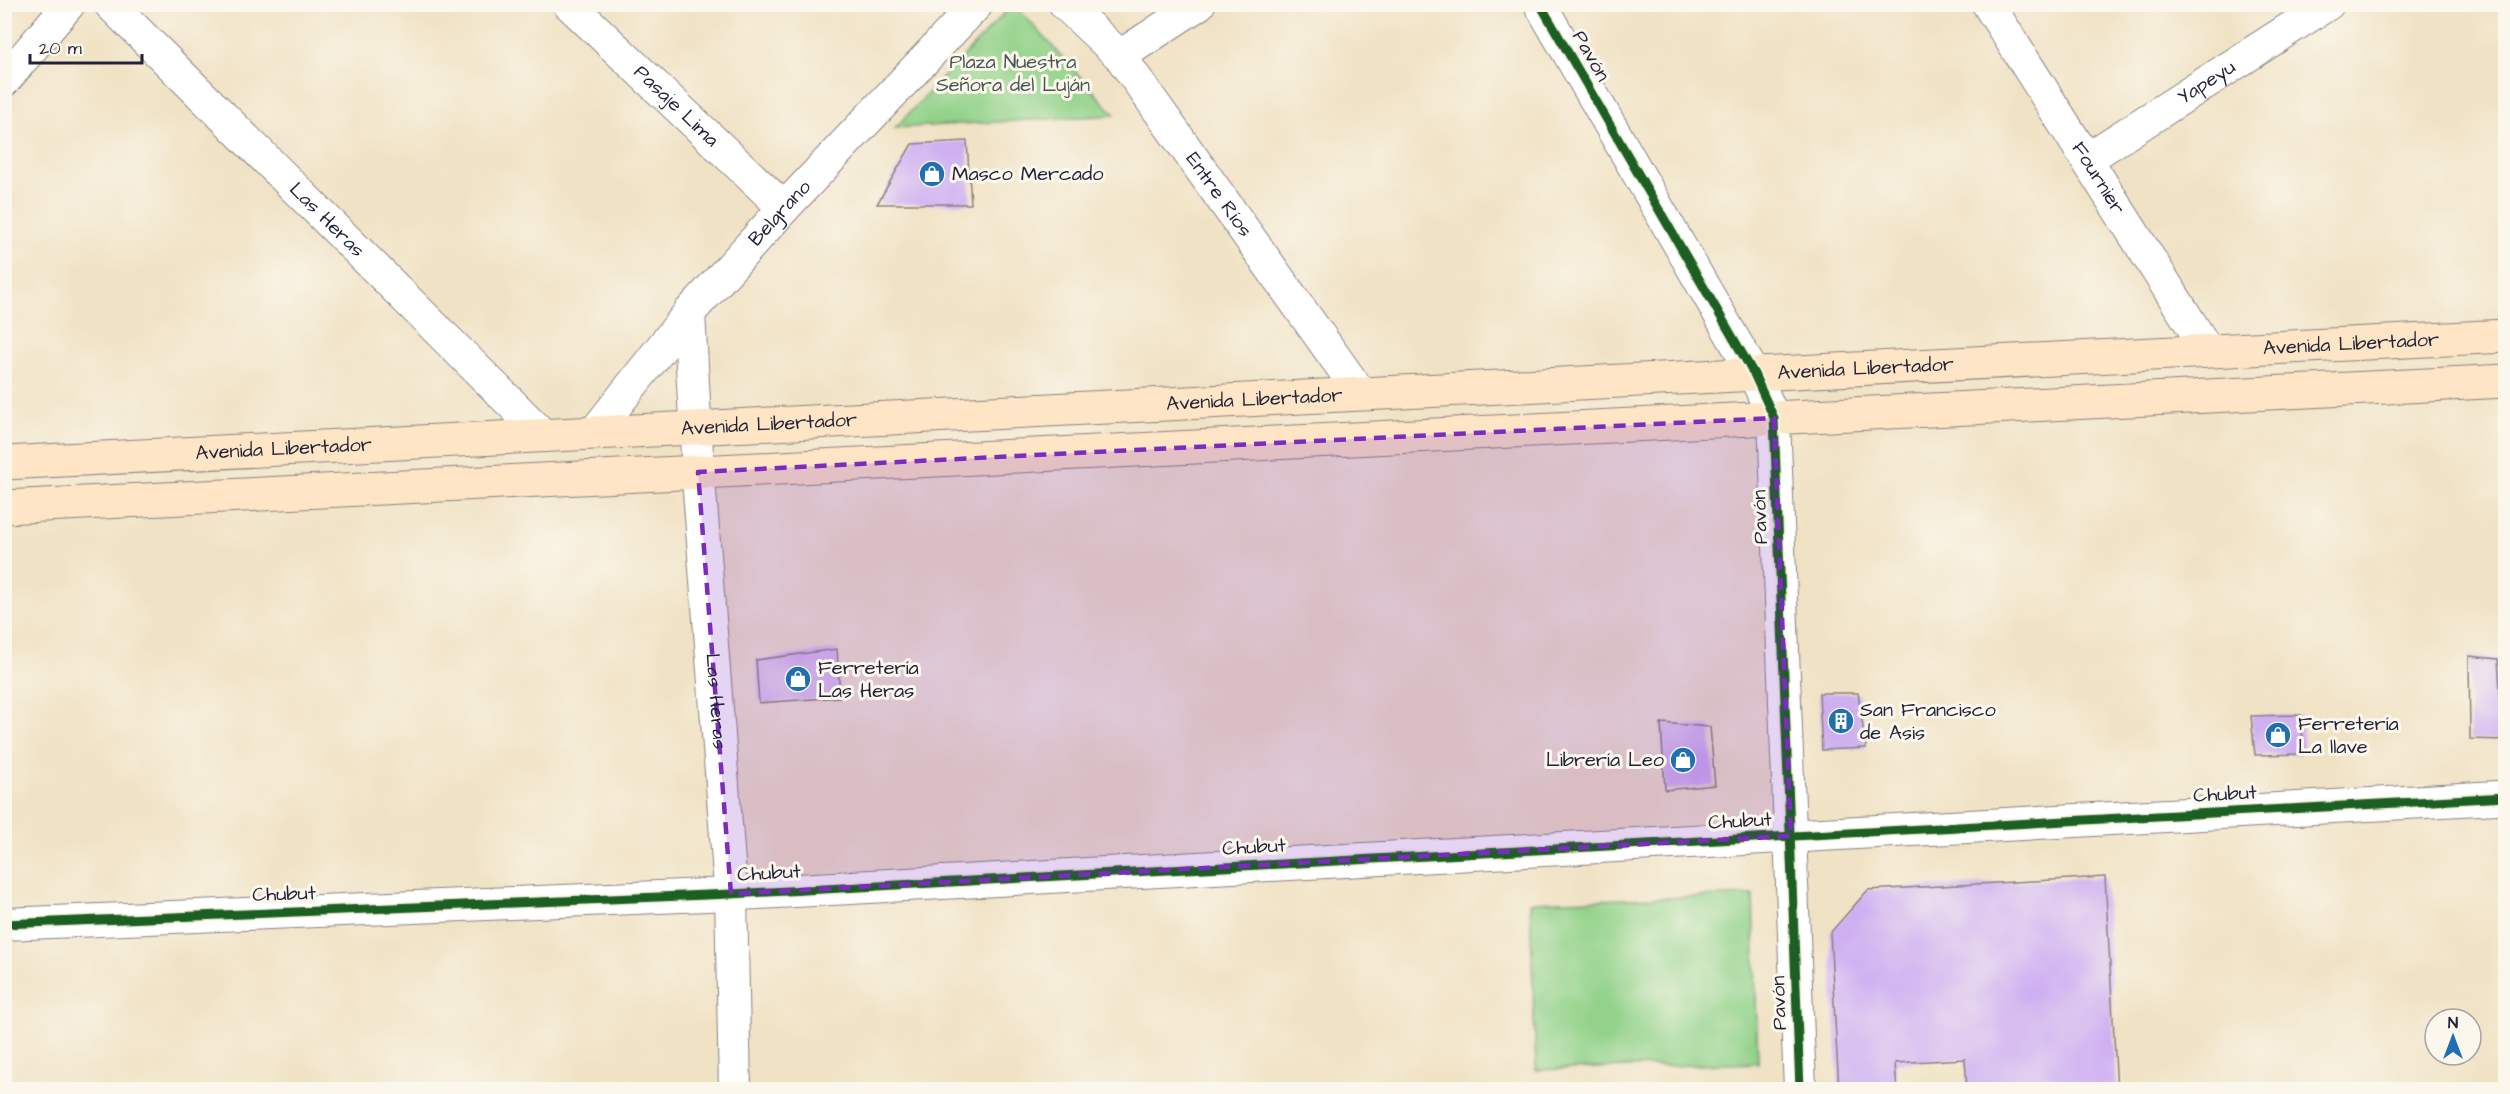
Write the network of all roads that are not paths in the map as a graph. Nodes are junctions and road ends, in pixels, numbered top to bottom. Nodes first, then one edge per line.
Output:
1 (69, 4) edge
2 (110, 4) edge
3 (569, 4) edge
4 (977, 4) edge
5 (1065, 4) edge
6 (1199, 4) edge
7 (1540, 4) edge
8 (1988, 4) edge
9 (2328, 4) edge
10 (1120, 56) junction
11 (4, 81) edge
12 (2087, 159) junction
13 (784, 208) junction
14 (689, 313) junction
15 (2505, 336) edge
16 (2208, 351) junction
17 (1754, 374) junction
18 (2505, 381) edge
19 (1361, 394) junction
20 (1774, 418) junction
21 (696, 428) junction
22 (594, 433) junction
23 (544, 436) junction
24 (4, 463) edge
25 (698, 472) junction
26 (4, 507) edge
27 (2505, 797) edge
28 (1791, 836) junction
29 (731, 894) junction
30 (4, 924) edge
31 (735, 1089) edge
32 (1800, 1089) edge

1 - 11 street
2 - 23 street, Las Heras
3 - 13 street, Pasaje Lima
4 - 13 street, Belgrano
5 - 10 street, Entre Ríos
6 - 10 street
7 - 17 street, Pavón
8 - 12 street, Fournier
9 - 12 street, Yapeyu
10 - 19 street, Entre Ríos
12 - 16 street, Fournier
13 - 14 street, Belgrano
14 - 21 street, Las Heras
14 - 22 street, Belgrano
15 - 16 main road, Avenida Libertador
16 - 17 main road, Avenida Libertador
17 - 19 main road, Avenida Libertador
17 - 20 street, Pavón
18 - 20 main road
19 - 21 main road, Avenida Libertador
20 - 25 main road
20 - 28 street, Pavón
21 - 22 main road, Avenida Libertador
21 - 25 street, Las Heras
22 - 23 main road, Avenida Libertador
23 - 24 main road, Avenida Libertador
25 - 26 main road
25 - 29 street, Las Heras
27 - 28 street, Chubut
28 - 29 street, Chubut
28 - 32 street, Pavón
29 - 30 street, Chubut
29 - 31 street, Las Heras

